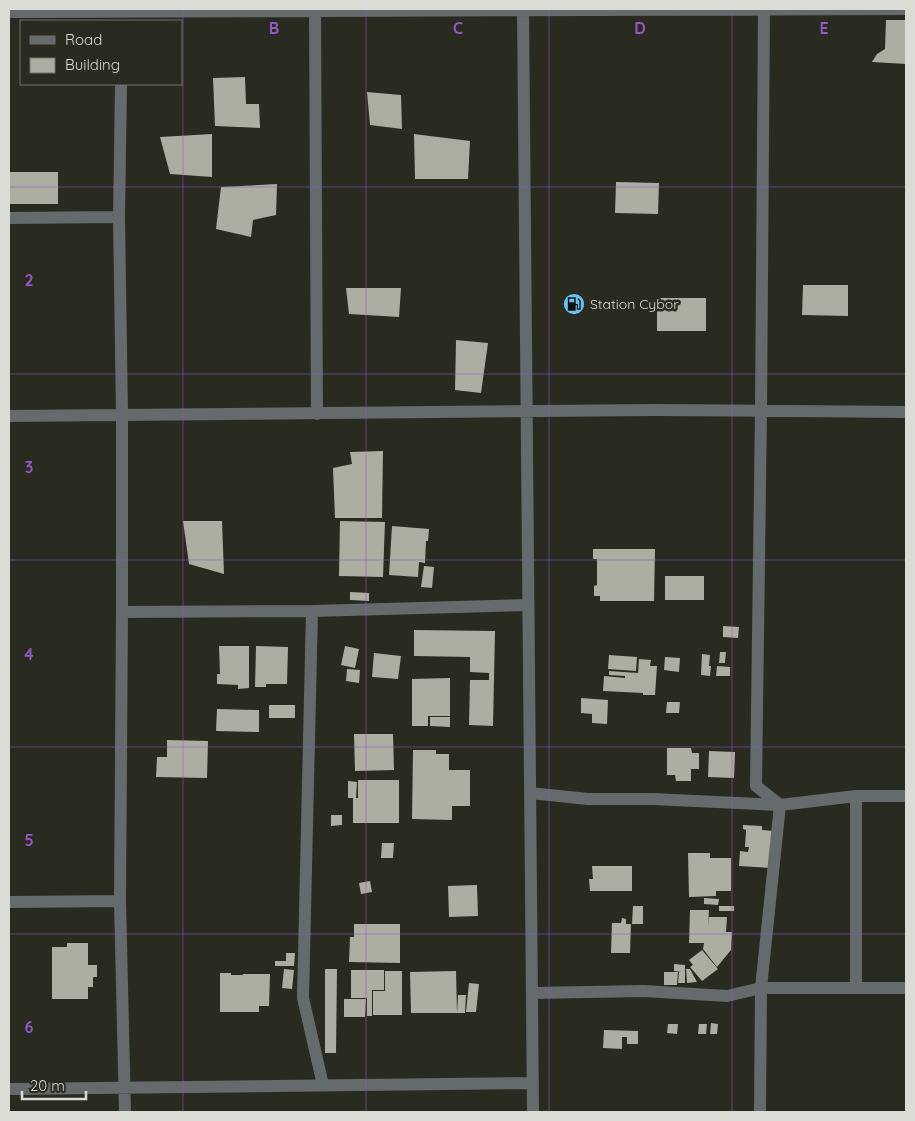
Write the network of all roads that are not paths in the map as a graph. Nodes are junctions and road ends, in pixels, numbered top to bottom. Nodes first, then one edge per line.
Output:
1 (523, 9) edge
2 (764, 9) edge
3 (858, 9) edge
4 (906, 9) edge
5 (315, 10) edge
6 (9, 12) edge
7 (122, 16) edge
8 (121, 85) edge
9 (119, 217) junction
10 (9, 218) edge
11 (526, 412) junction
12 (761, 412) junction
13 (906, 412) edge
14 (317, 414) junction
15 (122, 415) junction
16 (9, 416) edge
17 (528, 605) junction
18 (312, 611) junction
19 (122, 612) junction
20 (530, 793) junction
21 (856, 796) junction
22 (906, 796) edge
23 (780, 805) junction
24 (120, 901) junction
25 (9, 902) edge
26 (761, 988) junction
27 (856, 988) junction
28 (906, 988) edge
29 (532, 993) junction
30 (533, 1083) junction
31 (323, 1085) junction
32 (124, 1088) junction
33 (9, 1090) edge
34 (125, 1112) edge
35 (533, 1112) edge
36 (760, 1112) edge

1 - 2 street
1 - 5 street
1 - 11 street
2 - 3 street
2 - 12 street
3 - 4 street
5 - 7 street
5 - 14 street
6 - 7 street
8 - 9 street
9 - 10 street
9 - 15 street
11 - 12 street
11 - 14 street
11 - 17 street
12 - 13 street
12 - 23 street
14 - 15 street
15 - 16 street
15 - 19 street
17 - 18 street
17 - 20 street
18 - 19 street
18 - 31 street
19 - 24 street
20 - 23 street
20 - 29 street
21 - 22 street
21 - 23 street
21 - 27 street
23 - 26 street
24 - 25 street
24 - 32 street
26 - 27 street
26 - 29 street
26 - 36 street
27 - 28 street
29 - 30 street
30 - 31 street
30 - 35 street
31 - 32 street
32 - 33 street
32 - 34 street

